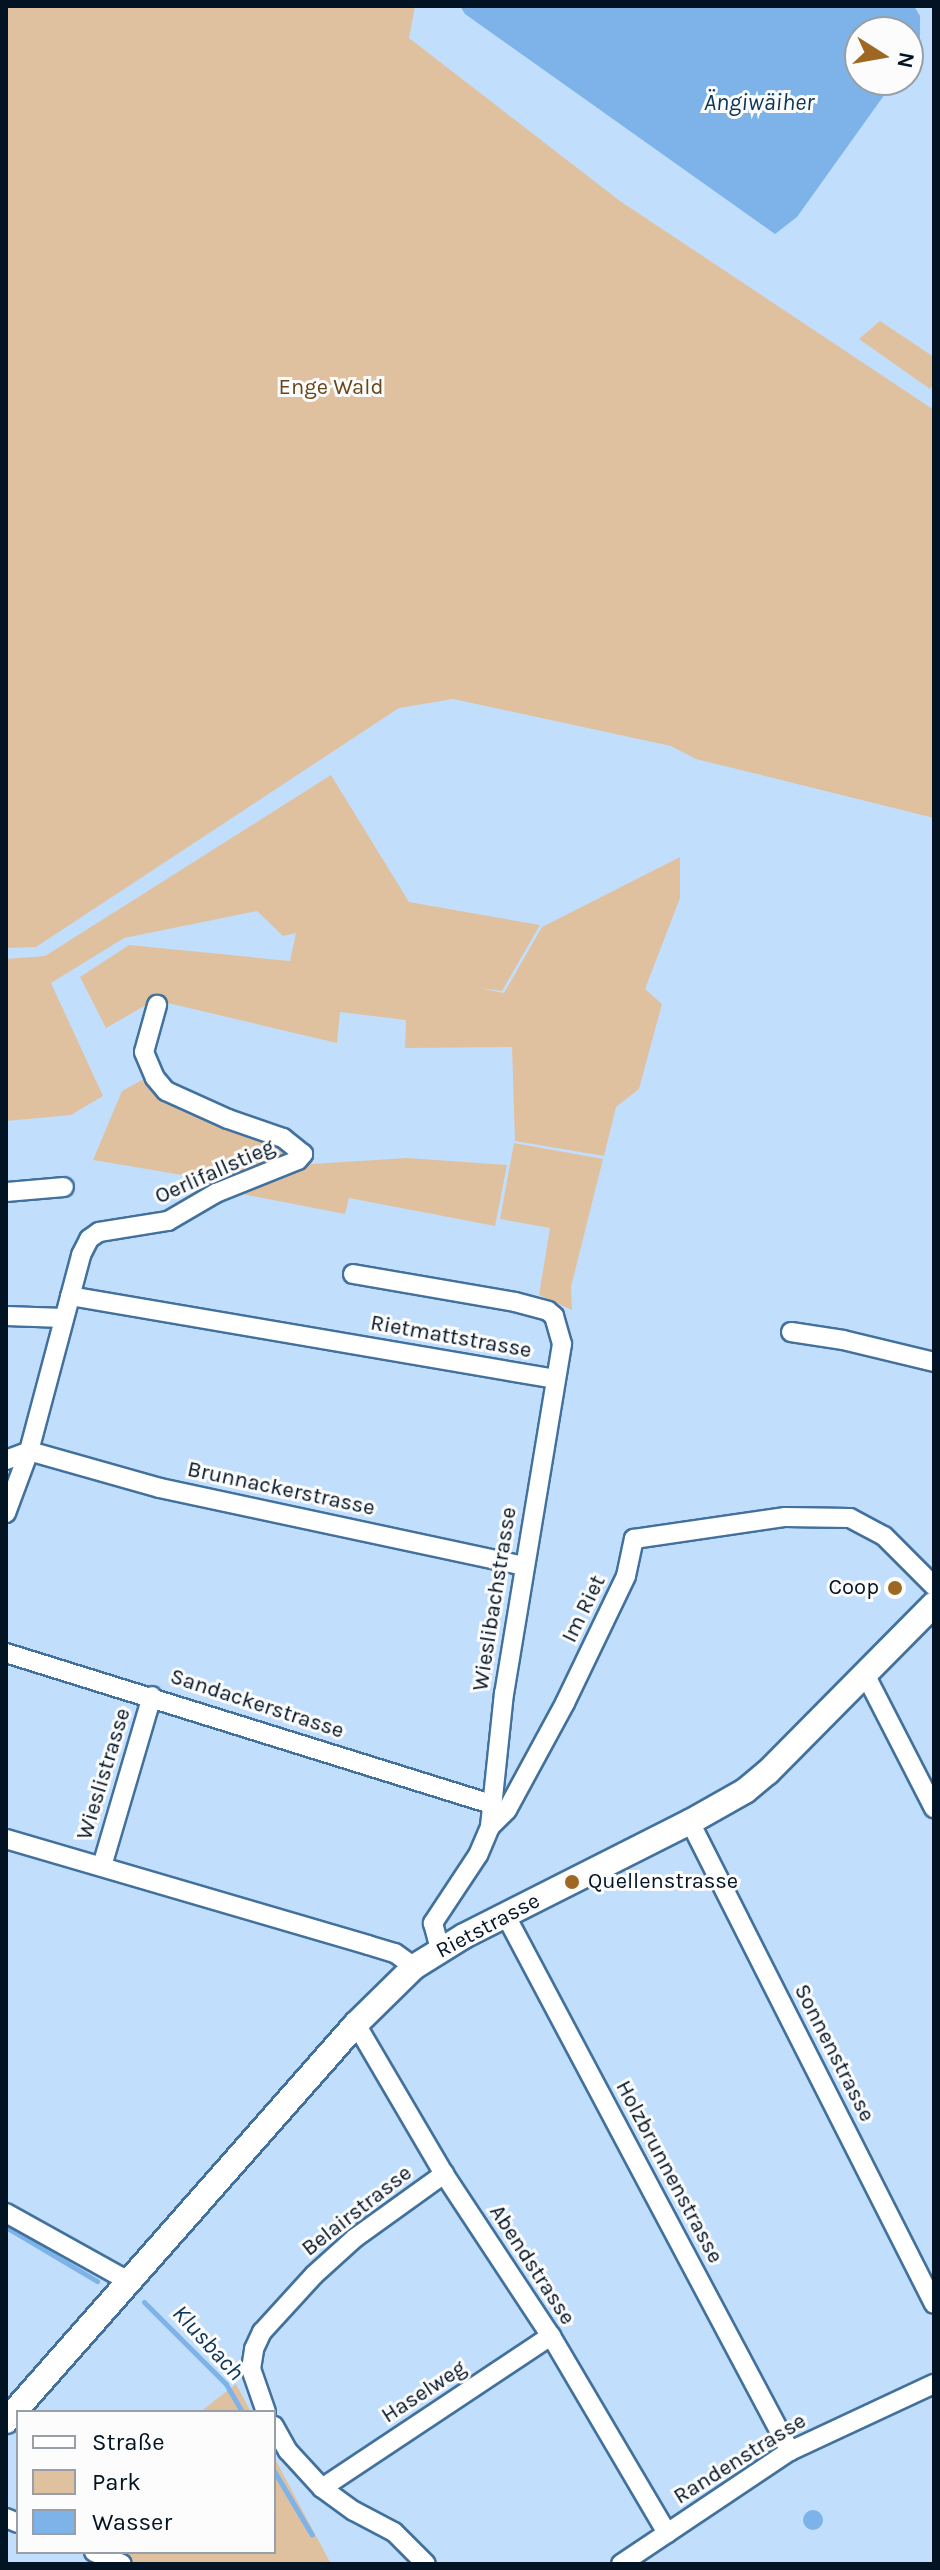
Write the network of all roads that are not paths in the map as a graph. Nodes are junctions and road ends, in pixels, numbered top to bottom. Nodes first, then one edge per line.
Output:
1 (157, 1005) dead end
2 (64, 1187) dead end
3 (6, 1192) edge
4 (353, 1274) dead end
5 (70, 1296) junction
6 (6, 1316) edge
7 (64, 1318) junction
8 (791, 1332) dead end
9 (934, 1362) edge
10 (555, 1379) junction
11 (29, 1451) junction
12 (6, 1460) edge
13 (7, 1505) edge
14 (525, 1566) junction
15 (934, 1586) edge
16 (934, 1604) edge
17 (6, 1653) edge
18 (865, 1674) junction
19 (152, 1696) junction
20 (491, 1804) junction
21 (934, 1808) edge
22 (690, 1822) junction
23 (490, 1827) junction
24 (6, 1839) edge
25 (102, 1866) junction
26 (506, 1916) junction
27 (440, 1949) junction
28 (414, 1967) junction
29 (356, 2024) junction
30 (444, 2174) junction
31 (6, 2213) edge
32 (128, 2281) junction
33 (934, 2304) edge
34 (551, 2336) junction
35 (934, 2384) edge
36 (265, 2410) edge
37 (6, 2421) edge
38 (276, 2430) edge
39 (790, 2451) junction
40 (322, 2488) junction
41 (667, 2533) junction
42 (99, 2554) edge
43 (122, 2564) edge
44 (426, 2564) edge
45 (621, 2564) edge

1 - 5 street, Oerlifallstieg
2 - 3 street
4 - 10 street, Rietmattstrasse
5 - 7 street, Oerlifallstieg
5 - 10 street, Rietmattstrasse
6 - 7 street
7 - 11 street, Oerlifallstieg
8 - 9 street
10 - 14 street, Wieslibachstrasse
11 - 12 street
11 - 13 street, Oerlifallstieg
11 - 14 street, Brunnackerstrasse
14 - 20 street, Wieslibachstrasse
15 - 23 street, Im Riet
16 - 18 street, Rietstrasse
17 - 19 street, Sandackerstrasse
18 - 21 street
18 - 22 street, Rietstrasse
19 - 20 street, Sandackerstrasse
19 - 25 street, Wieslistrasse
20 - 23 street, Wieslibachstrasse
22 - 26 street, Rietstrasse
22 - 33 street, Sonnenstrasse
23 - 27 street
24 - 25 street
25 - 28 street
26 - 27 street, Rietstrasse
26 - 39 street, Holzbrunnenstrasse
27 - 28 street, Rietstrasse
28 - 29 street, Rietstrasse
29 - 30 street, Abendstrasse
29 - 32 street, Rietstrasse
30 - 34 street, Abendstrasse
30 - 36 street, Belairstrasse
31 - 32 street
32 - 37 street, Rietstrasse
34 - 40 street, Haselweg
34 - 41 street, Abendstrasse
35 - 39 street, Randenstrasse
38 - 40 street
39 - 41 street, Randenstrasse
40 - 44 street
41 - 45 street, Randenstrasse
42 - 43 street

